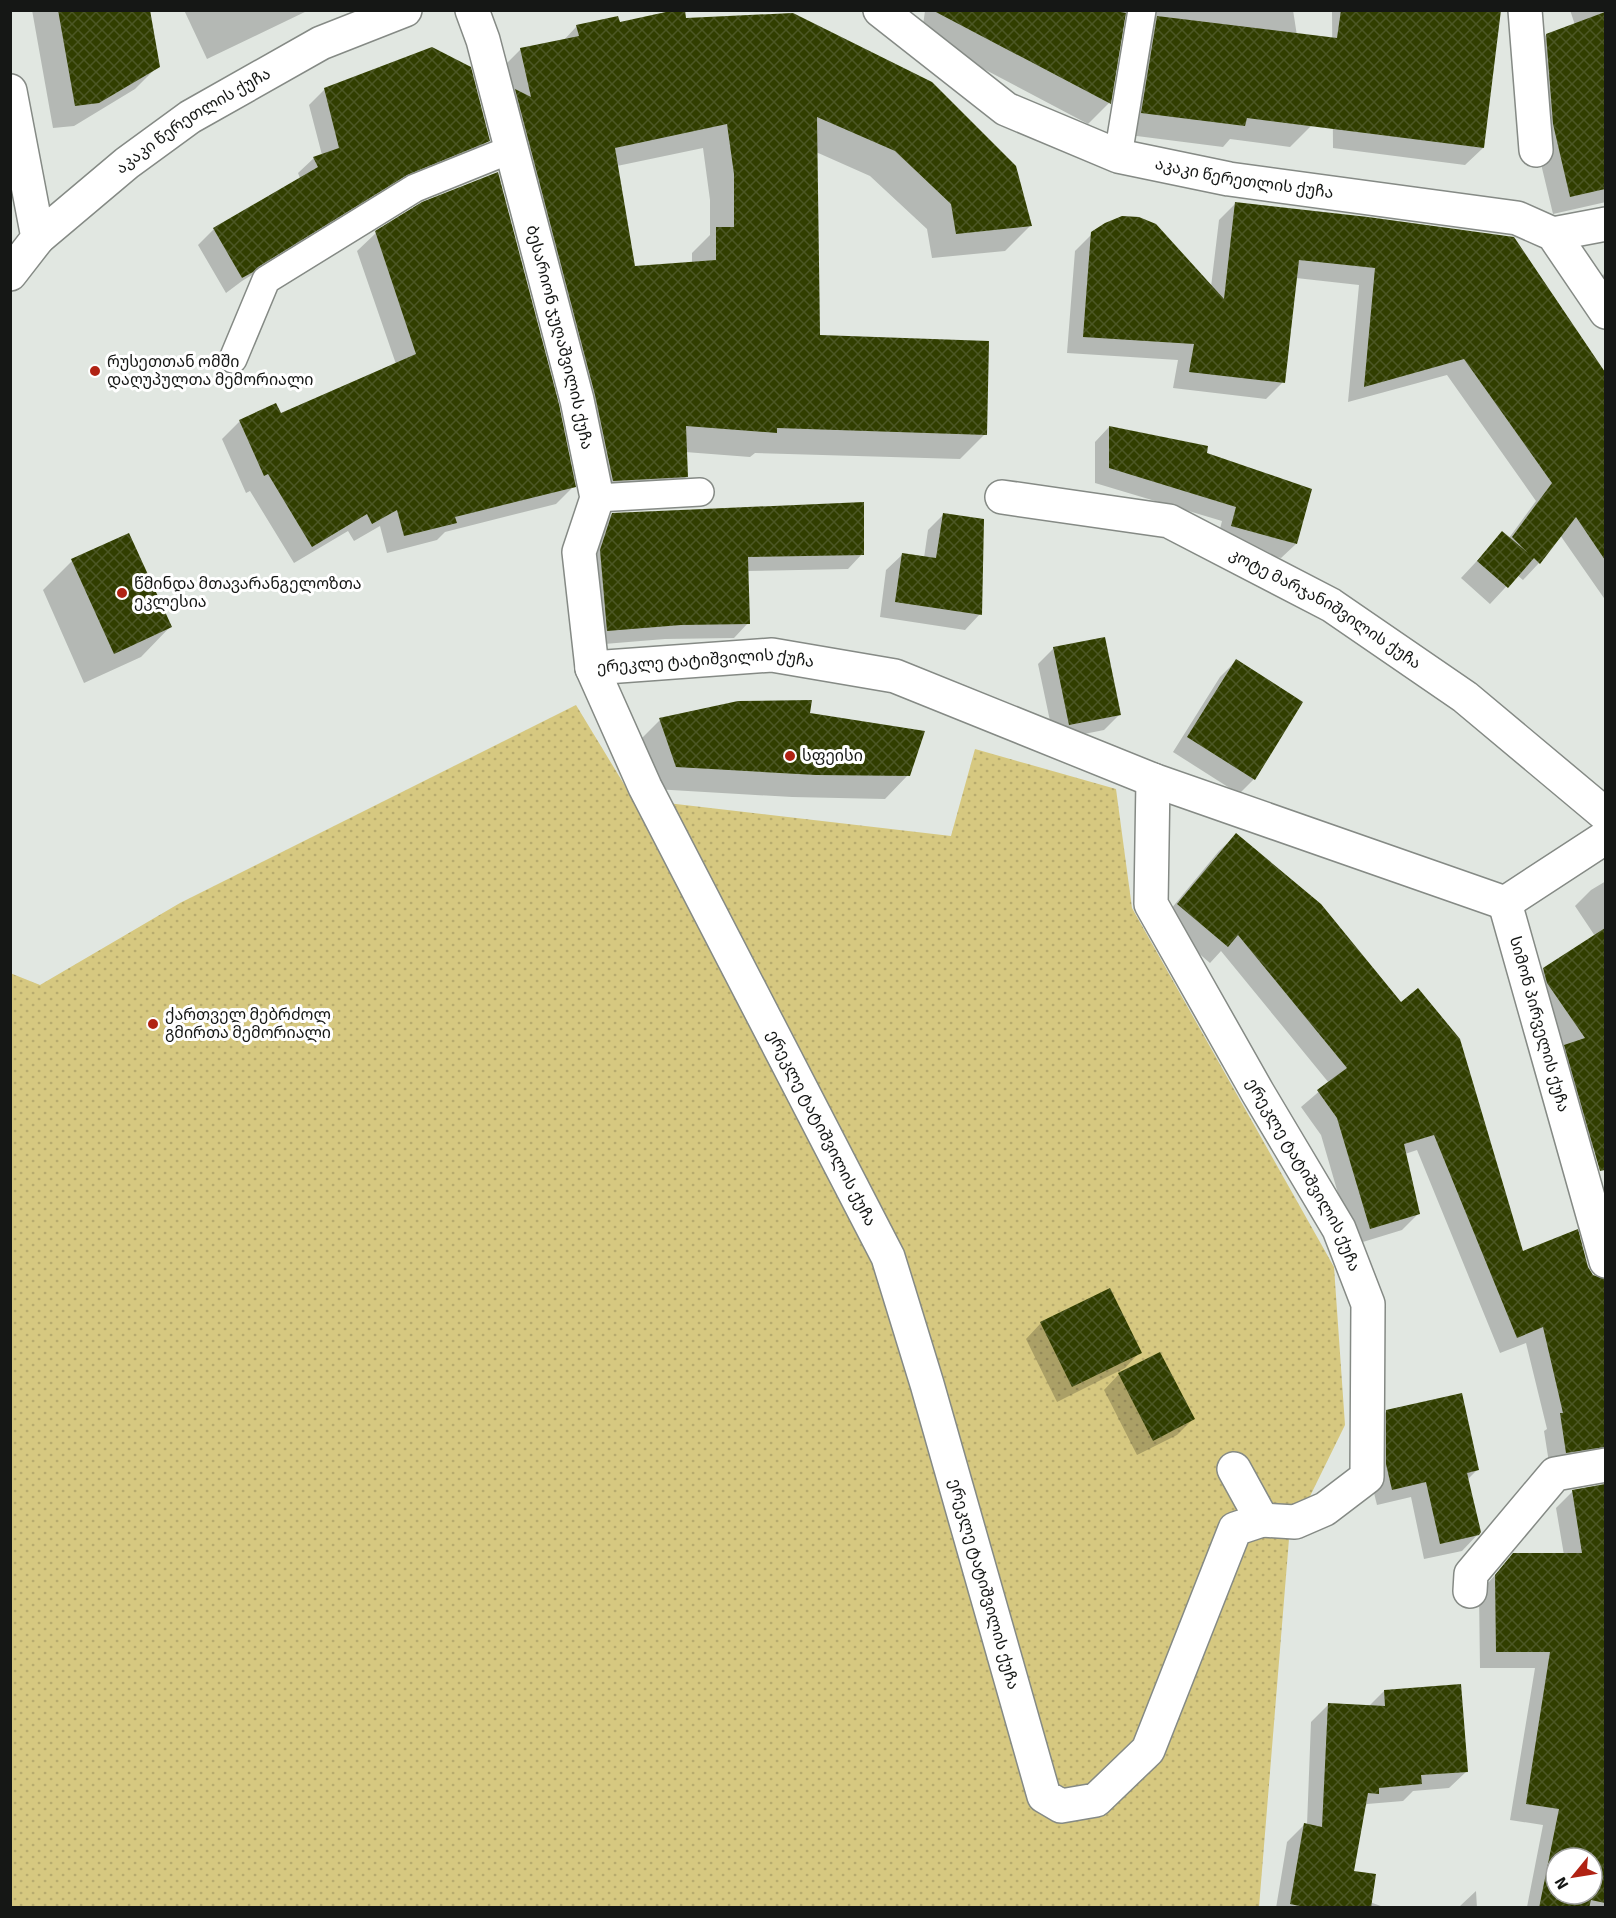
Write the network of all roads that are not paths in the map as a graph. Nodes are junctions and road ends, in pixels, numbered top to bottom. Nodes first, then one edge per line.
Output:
1 (405, 10) edge
2 (472, 10) edge
3 (880, 10) edge
4 (1142, 10) edge
5 (1525, 10) edge
6 (10, 91) edge
7 (512, 149) junction
8 (1536, 150) dead end
9 (1118, 156) junction
10 (1605, 224) edge
11 (1553, 234) junction
12 (38, 238) junction
13 (10, 274) edge
14 (1605, 312) edge
15 (232, 359) dead end
16 (700, 492) dead end
17 (1002, 497) dead end
18 (597, 498) junction
19 (592, 668) junction
20 (1153, 780) junction
21 (1605, 815) edge
22 (1605, 837) edge
23 (1505, 903) junction
24 (1605, 1261) edge
25 (1605, 1466) edge
26 (1234, 1469) dead end
27 (1262, 1520) junction
28 (1470, 1591) dead end

1 - 12 street, აკაკი წერეთლის ქუჩა
2 - 7 street, ბესარიონ ჯუღაშვილის ქუჩა
3 - 9 street, აკაკი წერეთლის ქუჩა
4 - 9 lane
5 - 8 street
6 - 12 street
7 - 15 lane
7 - 18 street, ბესარიონ ჯუღაშვილის ქუჩა
9 - 11 street, აკაკი წერეთლის ქუჩა
10 - 11 street
11 - 14 street
12 - 13 street, აკაკი წერეთლის ქუჩა
16 - 18 lane
17 - 21 street, კოტე მარჯანიშვილის ქუჩა
18 - 19 street, ბესარიონ ჯუღაშვილის ქუჩა
19 - 20 street, ერეკლე ტატიშვილის ქუჩა
19 - 27 street, ერეკლე ტატიშვილის ქუჩა
20 - 23 street, ერეკლე ტატიშვილის ქუჩა
20 - 27 street, ერეკლე ტატიშვილის ქუჩა
22 - 23 street
23 - 24 street, სიმონ პირველის ქუჩა
25 - 28 street
26 - 27 street

